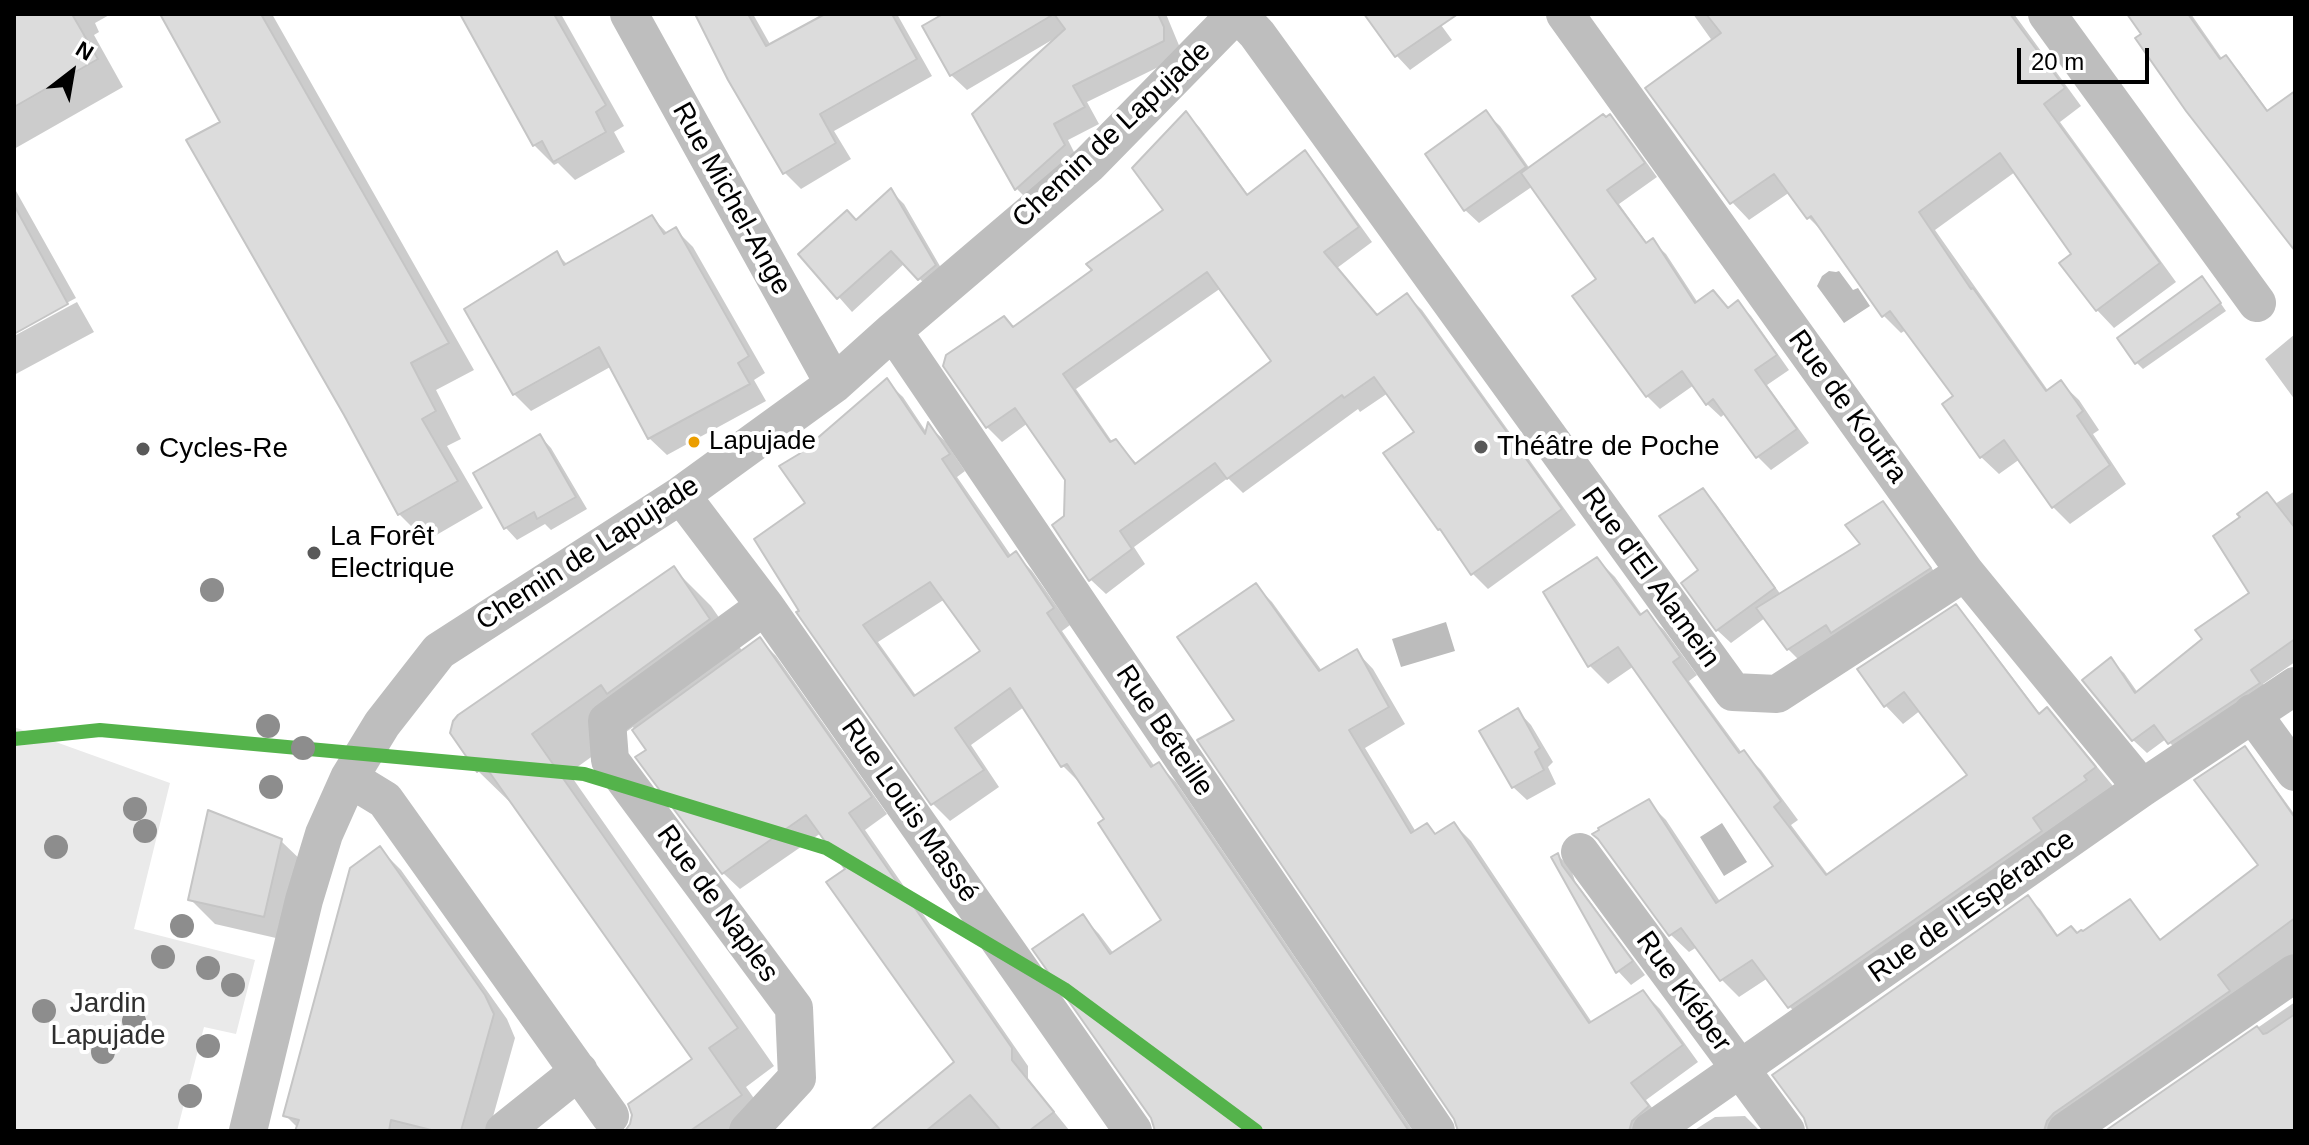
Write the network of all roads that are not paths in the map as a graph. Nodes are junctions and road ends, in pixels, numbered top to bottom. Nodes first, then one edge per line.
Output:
1 (629, 14) edge
2 (1565, 14) edge
3 (2047, 14) edge
4 (1221, 20) edge
5 (2257, 303) dead end
6 (893, 331) junction
7 (834, 384) junction
8 (681, 495) junction
9 (1965, 572) junction
10 (765, 606) junction
11 (2295, 686) edge
12 (2252, 713) junction
13 (2295, 772) edge
14 (349, 778) junction
15 (2142, 788) junction
16 (1580, 852) dead end
17 (2295, 973) edge
18 (1739, 1069) junction
19 (579, 1071) junction
20 (610, 1116) dead end
21 (248, 1131) edge
22 (504, 1131) edge
23 (748, 1131) edge
24 (1133, 1131) edge
25 (1436, 1131) edge
26 (1651, 1131) edge
27 (1786, 1131) edge
28 (2066, 1131) edge

1 - 7 street, Rue Michel-Ange
2 - 9 street, Rue de Koufra
3 - 5 street
4 - 6 street, Chemin de Lapujade
4 - 9 street, Rue d'El Alamein
6 - 7 street, Chemin de Lapujade
6 - 25 street, Rue Béteille
7 - 8 street, Chemin de Lapujade
8 - 10 street, Rue Louis Massé
8 - 14 street, Chemin de Lapujade
9 - 15 street, Rue de Koufra
10 - 23 street, Rue de Naples
10 - 24 street, Rue Louis Massé
11 - 12 street, Rue de l'Espérance
12 - 13 street
12 - 15 street, Rue de l'Espérance
14 - 19 street
14 - 21 street, Chemin de Lapujade
15 - 18 street, Rue de l'Espérance
16 - 18 street, Rue Kléber
17 - 28 street
18 - 26 street, Rue de l'Espérance
18 - 27 street, Rue Kléber
19 - 20 street
19 - 22 street

